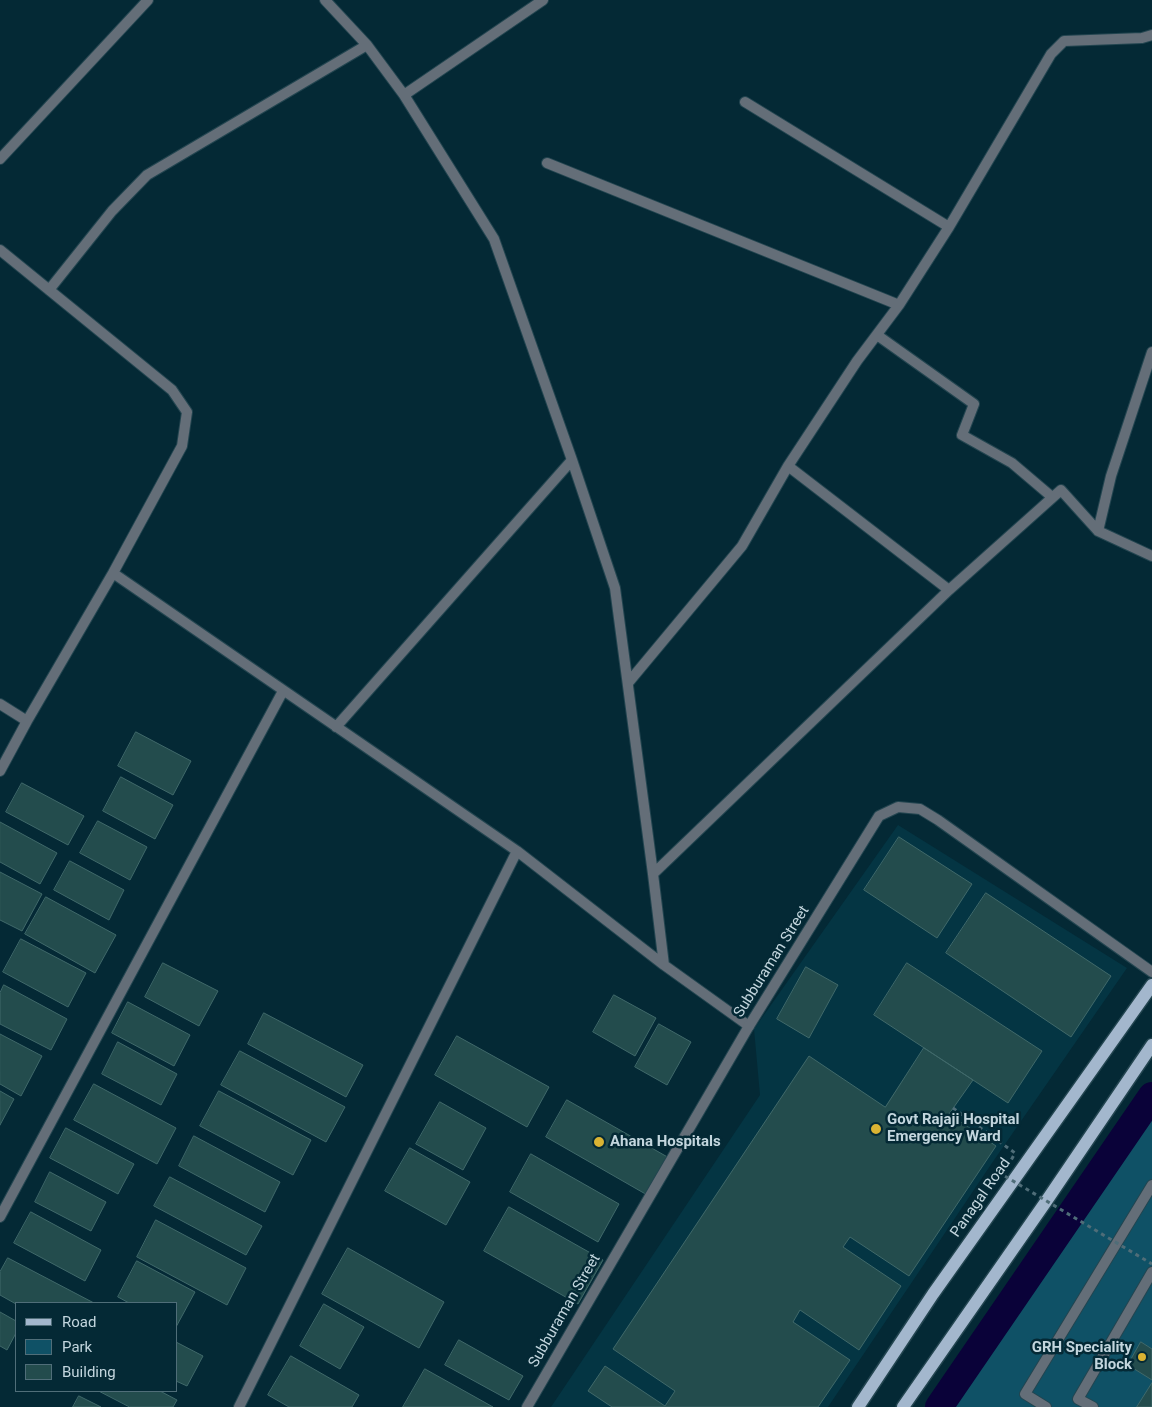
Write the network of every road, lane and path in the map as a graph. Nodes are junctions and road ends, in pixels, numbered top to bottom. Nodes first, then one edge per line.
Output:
1 (148, 0) edge
2 (325, 0) edge
3 (543, 0) edge
4 (1152, 35) edge
5 (367, 45) junction
6 (404, 95) junction
7 (745, 102) dead end
8 (0, 159) edge
9 (547, 163) dead end
10 (949, 227) junction
11 (0, 250) edge
12 (49, 290) junction
13 (899, 305) junction
14 (877, 335) junction
15 (1152, 352) edge
16 (572, 460) junction
17 (788, 466) junction
18 (1052, 497) junction
19 (1098, 532) junction
20 (1152, 556) edge
21 (113, 572) junction
22 (949, 590) junction
23 (628, 683) junction
24 (283, 691) junction
25 (0, 704) edge
26 (27, 721) junction
27 (336, 727) junction
28 (0, 771) edge
29 (517, 852) junction
30 (654, 874) junction
31 (664, 965) junction
32 (1152, 972) edge
33 (1152, 985) edge
34 (749, 1026) junction
35 (1152, 1044) edge
36 (954, 1108) dead end
37 (1152, 1185) edge
38 (0, 1218) edge
39 (1152, 1264) edge
40 (1152, 1272) edge
41 (239, 1407) edge
42 (527, 1407) edge
43 (858, 1407) edge
44 (903, 1407) edge
45 (1046, 1407) edge
46 (1093, 1407) edge

1 - 8 street
2 - 5 street
3 - 6 street
4 - 10 street
5 - 6 street
5 - 12 street
6 - 16 street
7 - 10 street
9 - 13 street
10 - 13 street
11 - 12 street
12 - 21 street
13 - 14 street
14 - 17 street
14 - 18 street
15 - 19 street
16 - 23 street
16 - 27 street
17 - 22 street
17 - 23 street
18 - 19 street
18 - 22 street
19 - 20 street
21 - 24 street
21 - 26 street
22 - 30 street
23 - 30 street
24 - 27 street
24 - 38 street
25 - 26 street
26 - 28 street
27 - 29 street
29 - 31 street
29 - 41 street
30 - 31 street
31 - 34 street
32 - 34 street, Subburaman Street
33 - 43 main road, Panagal Road
34 - 42 street, Subburaman Street
35 - 44 main road
36 - 39 path, bridge
37 - 45 street
40 - 46 street

